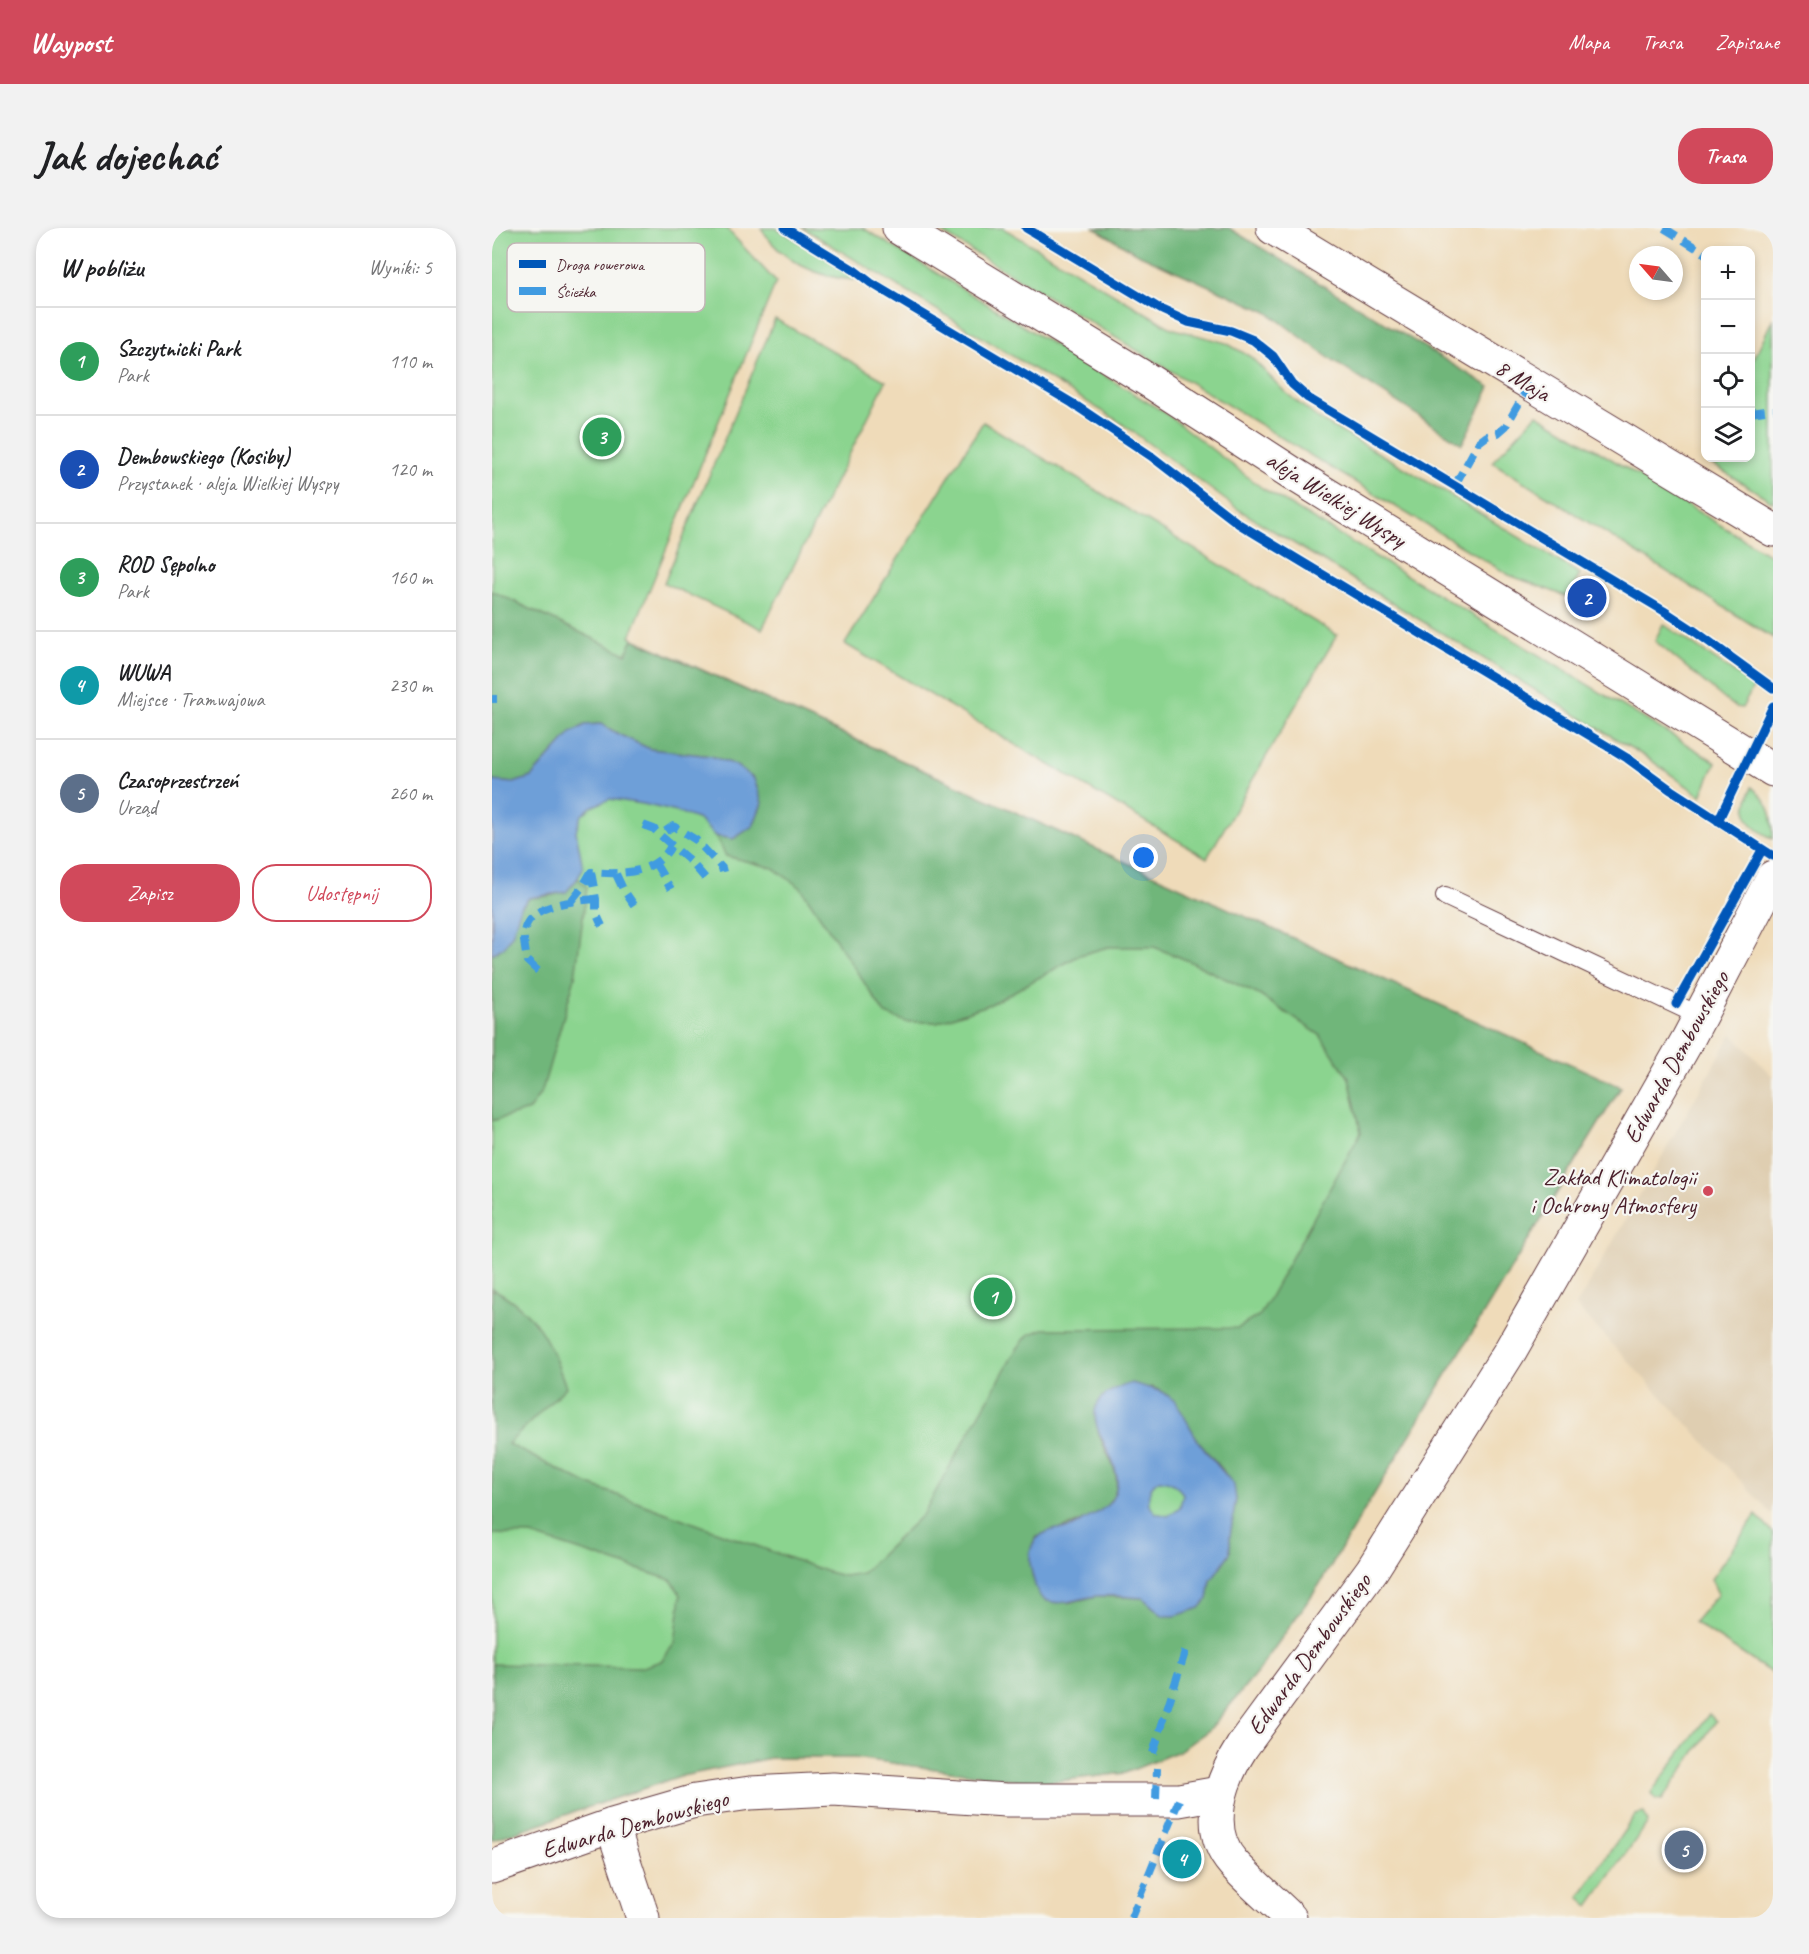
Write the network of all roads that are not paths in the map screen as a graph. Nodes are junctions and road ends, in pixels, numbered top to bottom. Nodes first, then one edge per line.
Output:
1 (899, 228) edge
2 (1273, 228) edge
3 (1773, 530) edge
4 (1773, 770) edge
5 (1773, 878) edge
6 (1445, 896) dead end
7 (1700, 1016) junction
8 (1219, 1793) junction
9 (612, 1825) junction
10 (492, 1867) edge
11 (643, 1918) edge
12 (1290, 1918) edge

1 - 4 street, aleja Wielkiej Wyspy
2 - 3 street, 8 Maja
5 - 7 street, Edwarda Dembowskiego
6 - 7 lane
7 - 8 street, Edwarda Dembowskiego
8 - 9 street, Edwarda Dembowskiego
8 - 12 street
9 - 10 street, Edwarda Dembowskiego
9 - 11 street

